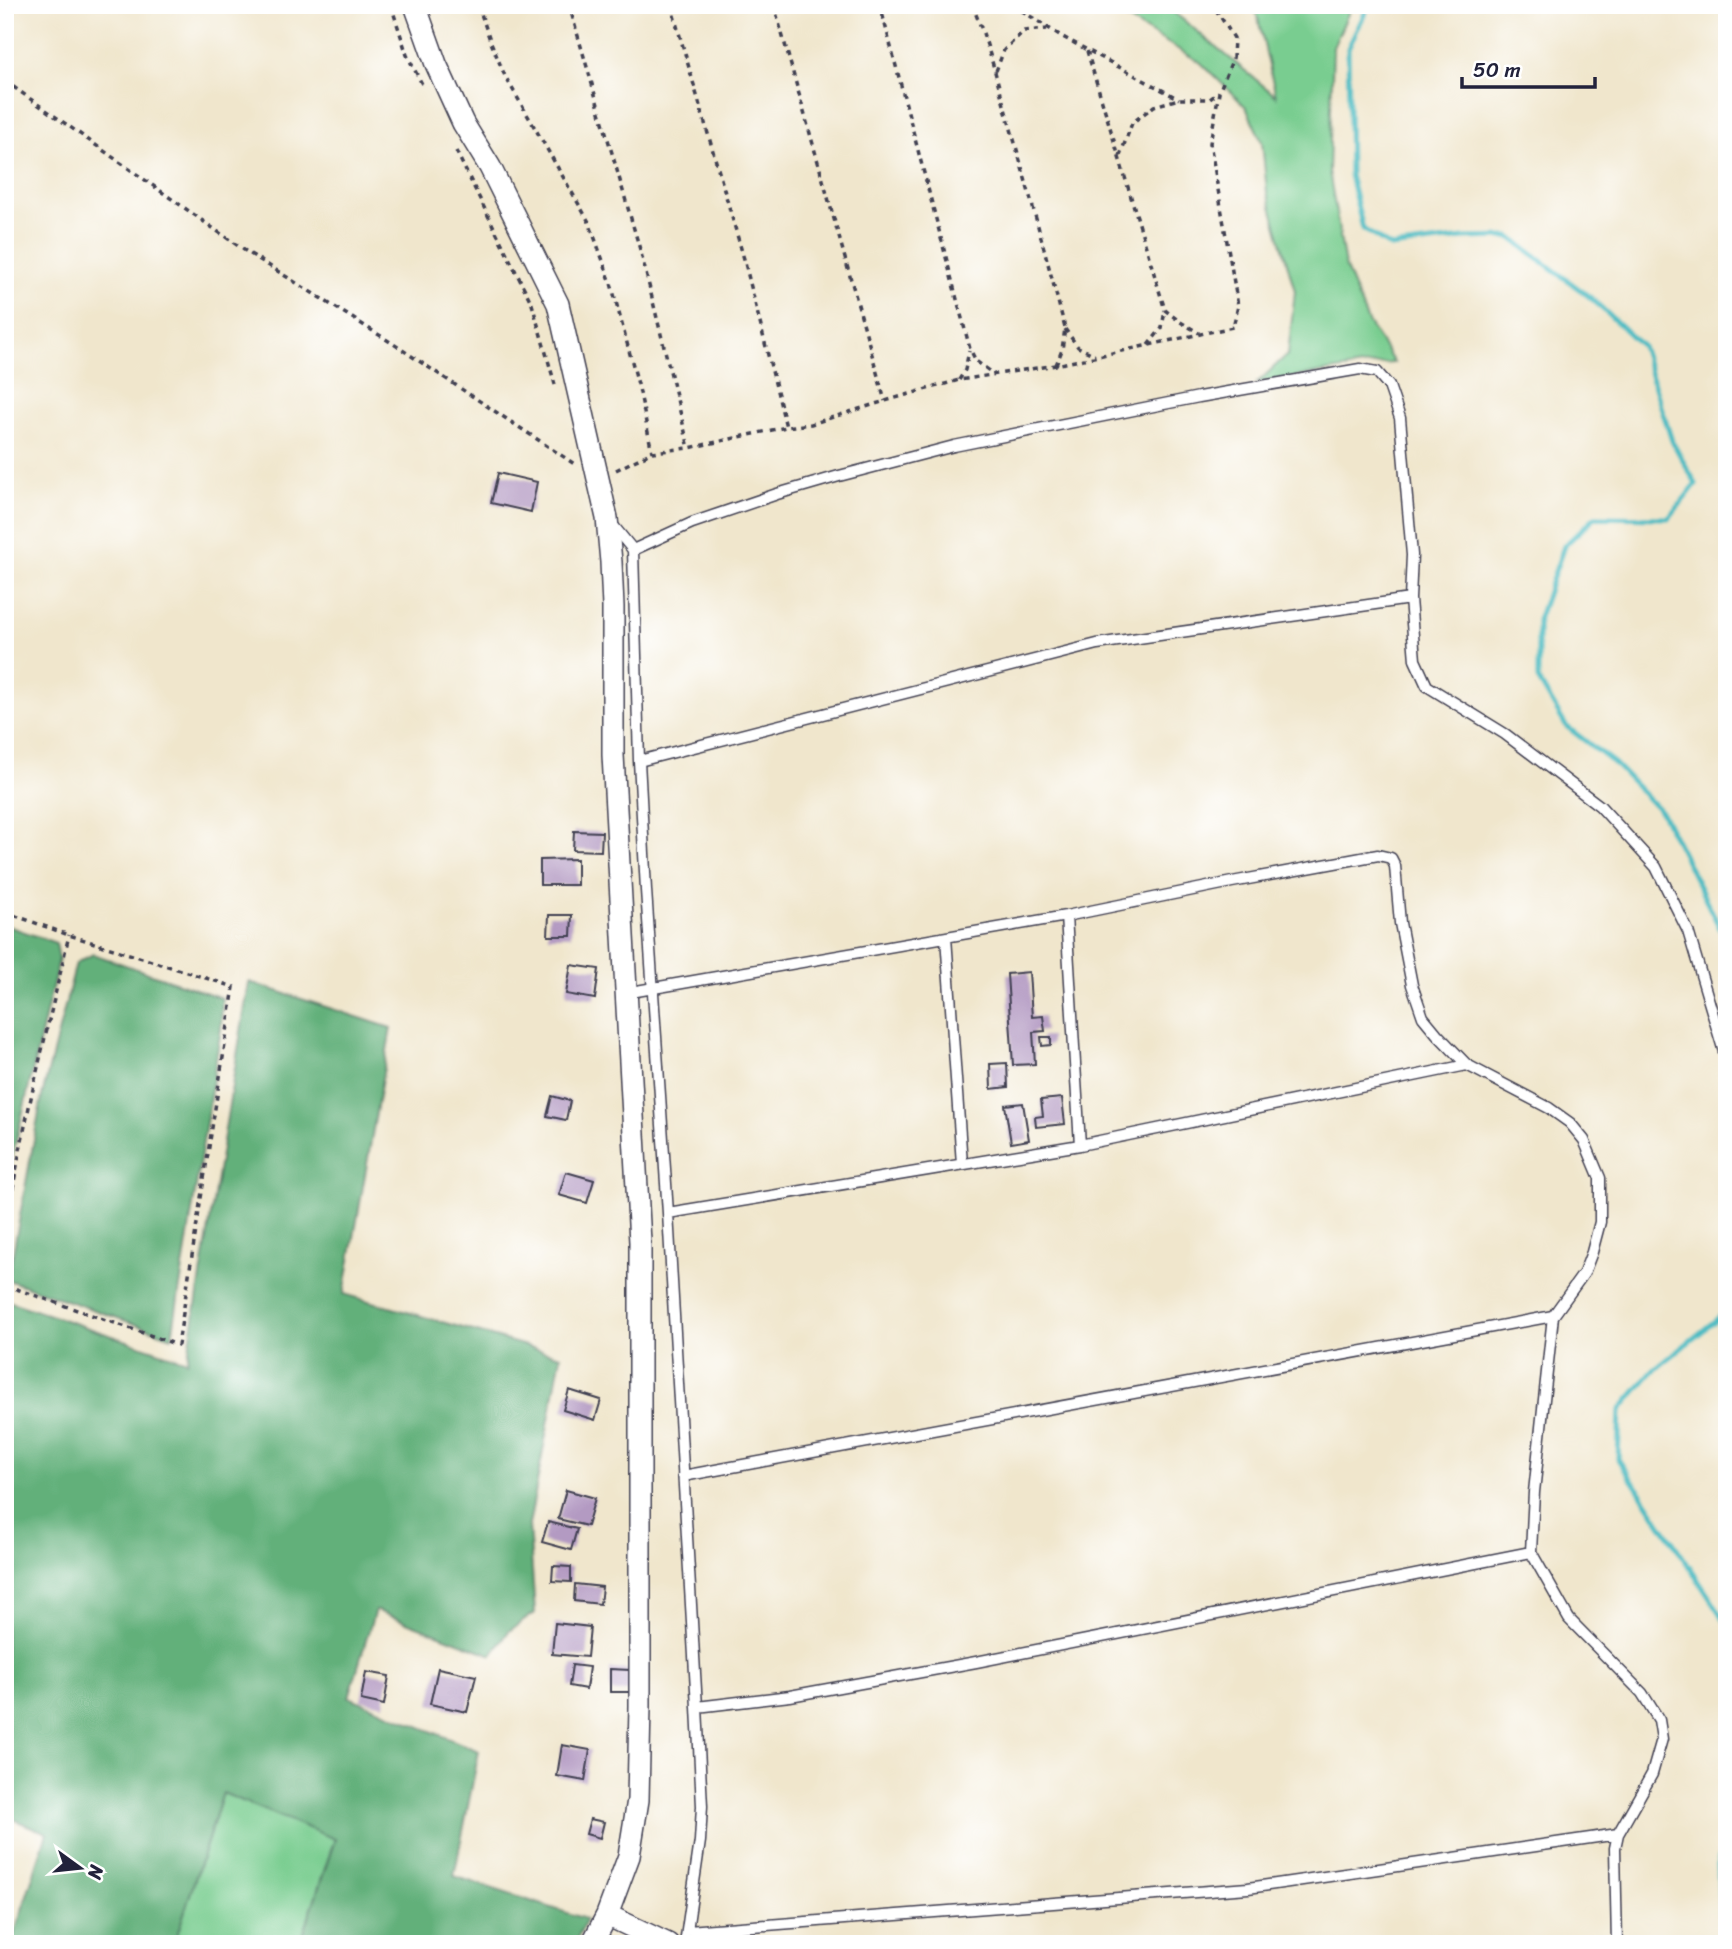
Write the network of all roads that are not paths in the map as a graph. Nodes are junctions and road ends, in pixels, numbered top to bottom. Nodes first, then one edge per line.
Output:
1 (415, 5) edge
2 (607, 518) junction
3 (633, 550) junction
4 (1410, 599) junction
5 (639, 761) junction
6 (1066, 916) junction
7 (946, 937) junction
8 (652, 988) junction
9 (625, 993) junction
10 (1727, 1062) edge
11 (1467, 1065) junction
12 (1080, 1145) junction
13 (962, 1164) junction
14 (668, 1213) junction
15 (1553, 1316) junction
16 (683, 1476) junction
17 (1531, 1552) junction
18 (697, 1707) junction
19 (1618, 1834) junction
20 (607, 1915) junction
21 (688, 1931) junction
22 (593, 1944) edge
23 (668, 1944) edge
24 (685, 1944) edge
25 (1617, 1944) edge

1 - 2 street
2 - 3 lane
2 - 9 street
3 - 4 lane
3 - 5 lane
4 - 5 lane
4 - 10 lane
5 - 8 lane
6 - 7 lane
6 - 11 lane
6 - 12 lane
7 - 8 lane
7 - 13 lane
8 - 9 lane
8 - 14 lane
9 - 20 street
11 - 12 lane
11 - 15 lane
12 - 13 lane
13 - 14 lane
14 - 16 lane
15 - 16 lane
15 - 17 lane
16 - 18 lane
17 - 18 lane
17 - 19 lane
18 - 21 lane
19 - 21 lane
19 - 25 lane
20 - 22 street
20 - 23 street
21 - 24 lane

